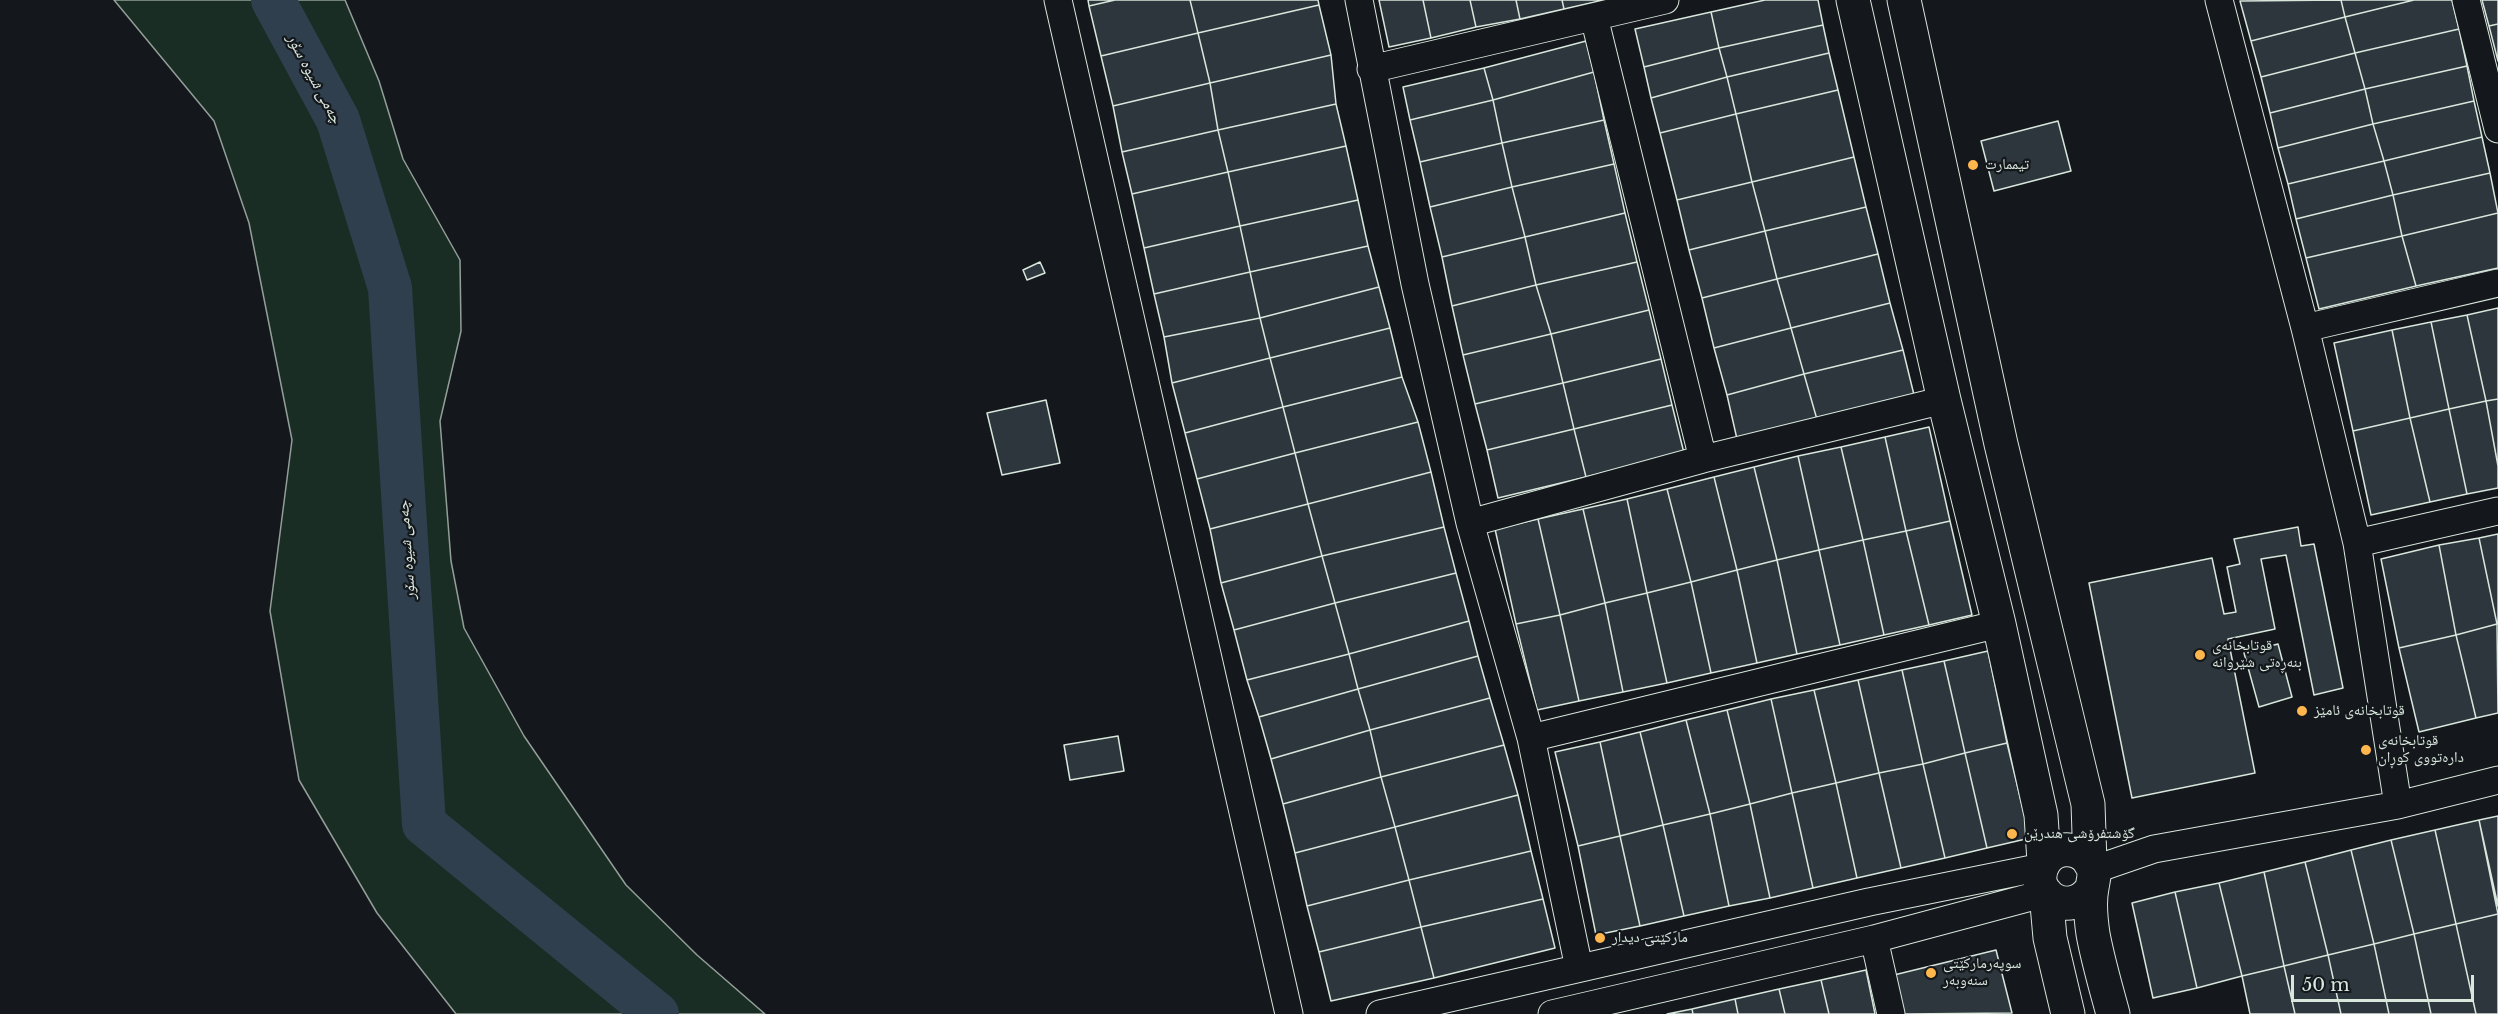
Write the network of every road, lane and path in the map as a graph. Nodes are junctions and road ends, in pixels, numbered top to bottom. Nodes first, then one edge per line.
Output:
1 (1058, 0) edge
2 (1359, 0) edge
3 (1665, 0) edge
4 (1853, 0) edge
5 (1904, 0) edge
6 (2219, 0) edge
7 (2466, 0) edge
8 (1594, 17) junction
9 (1371, 69) junction
10 (2498, 129) edge
11 (2498, 283) edge
12 (2305, 328) junction
13 (1944, 400) junction
14 (1703, 459) junction
15 (2498, 510) edge
16 (1470, 523) junction
17 (2357, 543) junction
18 (1999, 624) junction
19 (1531, 738) junction
20 (2498, 780) edge
21 (2398, 805) junction
22 (2044, 874) junction
23 (2092, 874) junction
24 (1874, 939) junction
25 (1579, 968) junction
26 (1288, 1014) edge
27 (1380, 1014) edge
28 (1552, 1014) edge
29 (1891, 1014) edge
30 (2068, 1014) edge
31 (2113, 1014) edge

1 - 26 street
2 - 9 street
3 - 8 street
4 - 13 main road
5 - 23 main road
6 - 12 street
7 - 10 street
8 - 9 street
8 - 14 street
9 - 16 street
11 - 12 street
12 - 17 street
13 - 14 street
13 - 18 main road
14 - 16 street
15 - 17 street
16 - 19 street
17 - 21 street
18 - 19 street
18 - 22 main road
19 - 25 street
20 - 21 street
21 - 23 street
22 - 23 main road
22 - 23 main road
22 - 24 street
22 - 25 street
22 - 30 main road
23 - 31 main road
24 - 28 street
24 - 29 street
25 - 27 street

